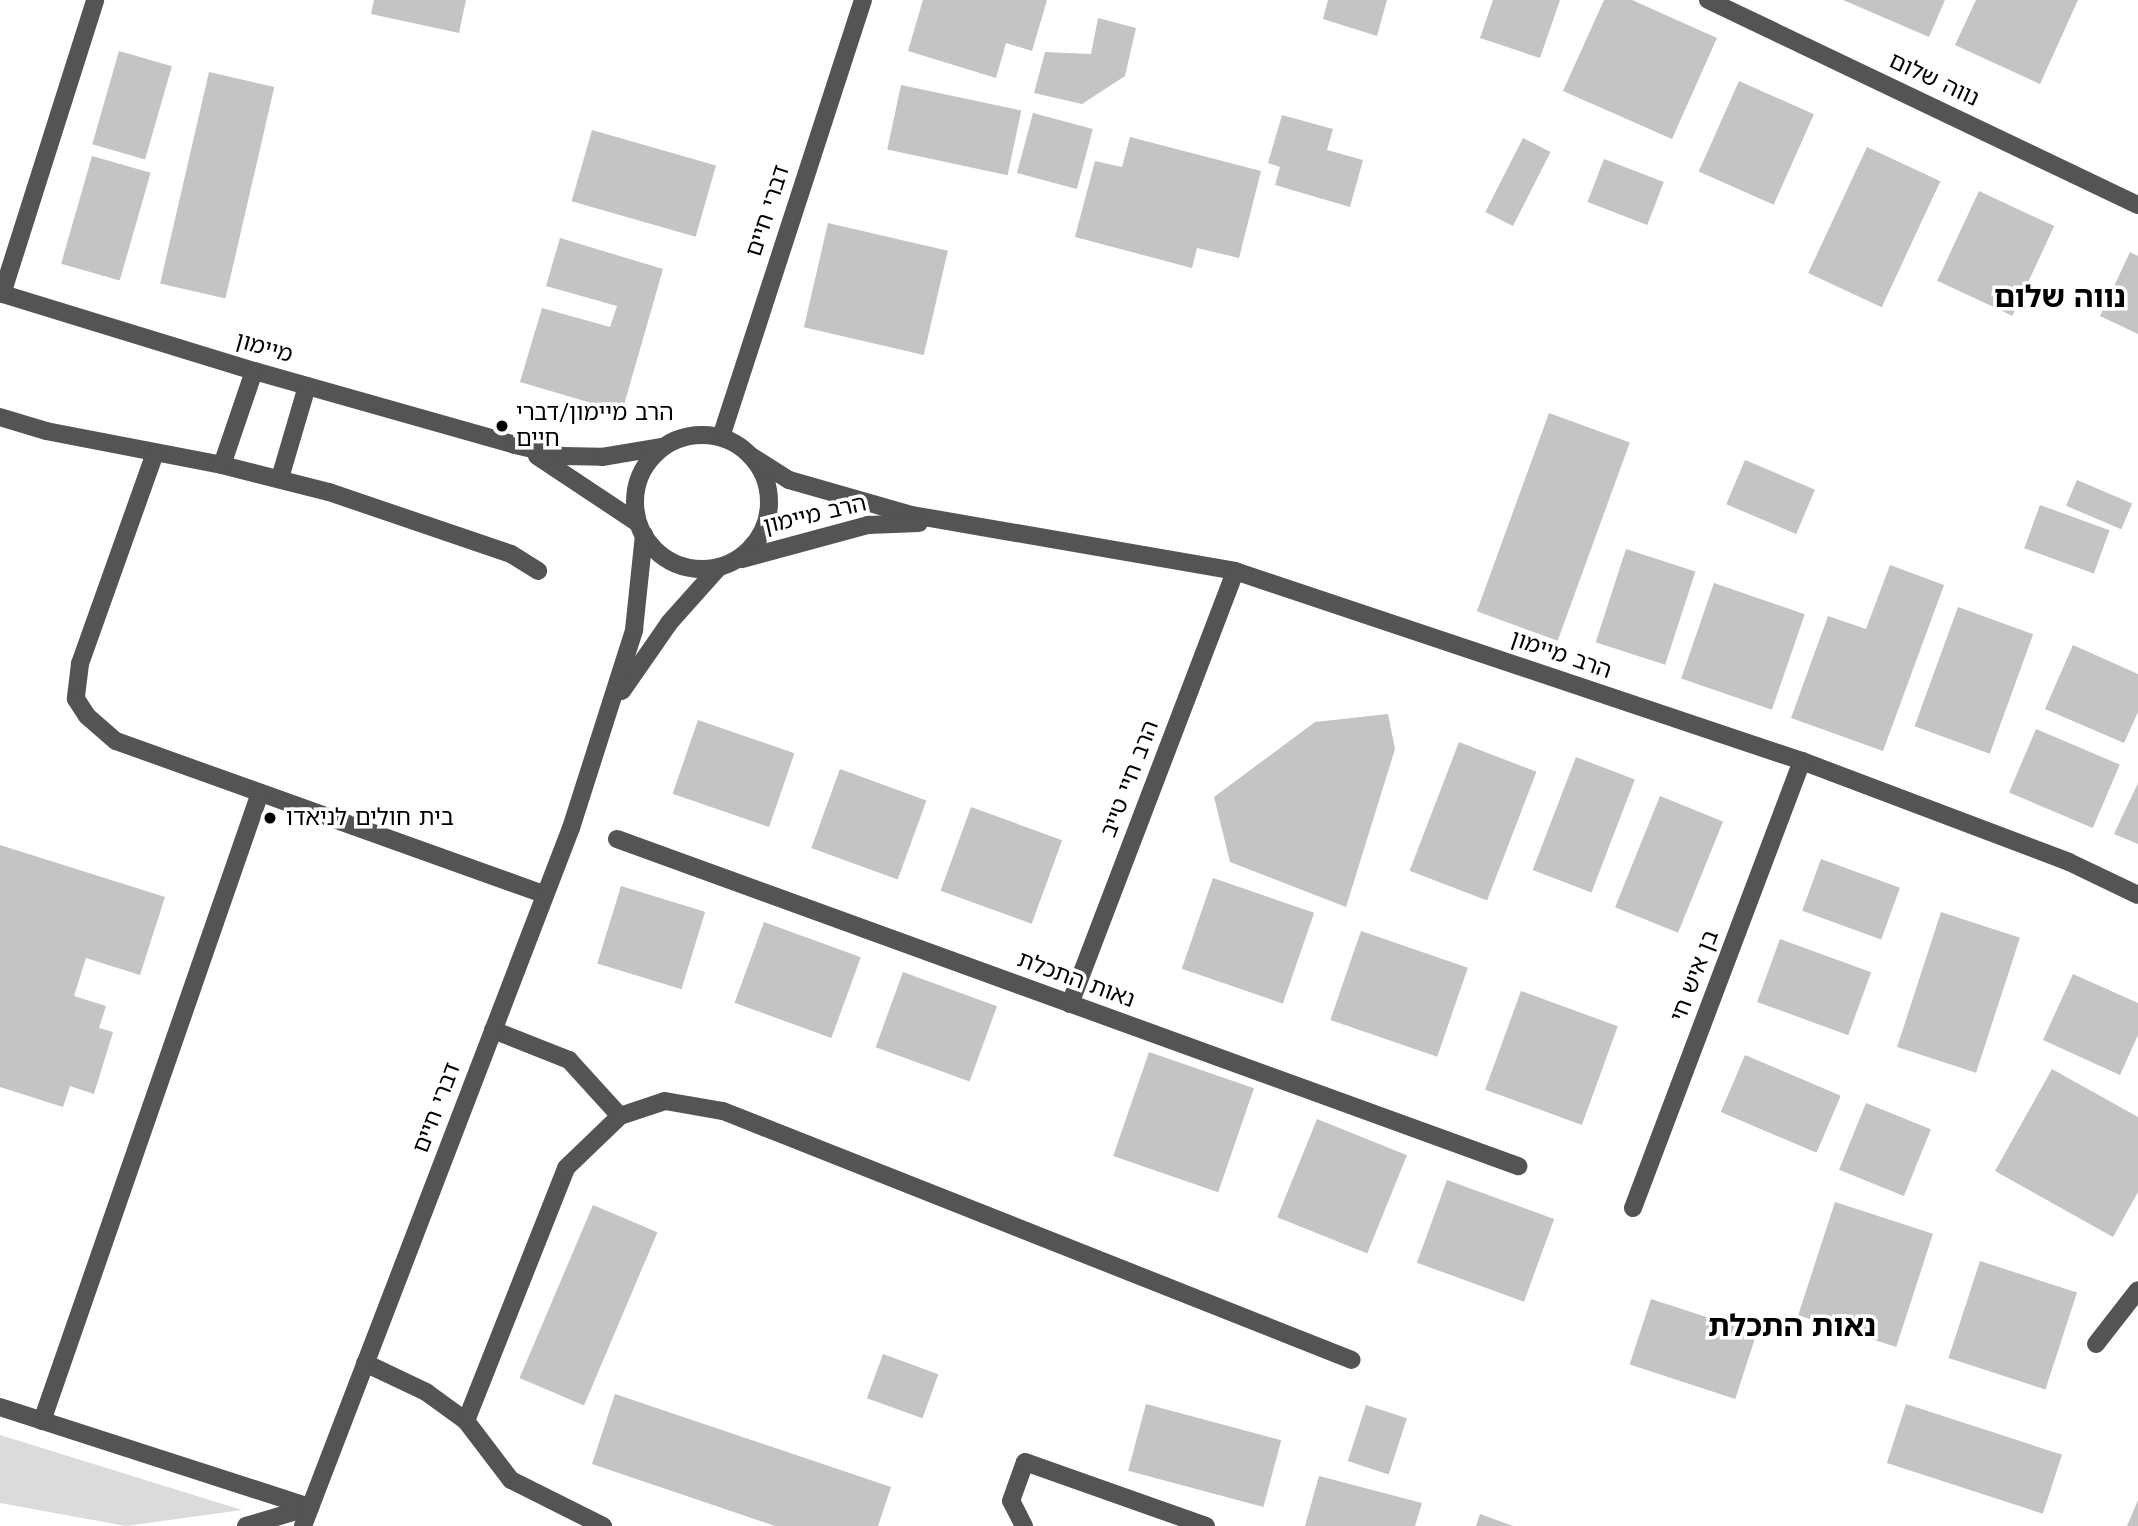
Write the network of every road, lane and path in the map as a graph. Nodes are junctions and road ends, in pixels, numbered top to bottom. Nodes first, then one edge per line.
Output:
1 (95, 0) edge
2 (863, 0) edge
3 (1708, 0) edge
4 (2138, 205) edge
5 (1, 293) edge
6 (254, 372) junction
7 (307, 387) junction
8 (0, 417) edge
9 (721, 437) junction
10 (515, 445) junction
11 (662, 447) junction
12 (155, 453) junction
13 (751, 456) junction
14 (222, 465) junction
15 (280, 478) junction
16 (950, 522) junction
17 (641, 529) junction
18 (727, 564) junction
19 (538, 571) dead end
20 (1235, 571) junction
21 (612, 705) junction
22 (1802, 761) junction
23 (260, 793) junction
24 (617, 839) dead end
25 (544, 894) junction
26 (2138, 895) edge
27 (1070, 1004) junction
28 (493, 1030) junction
29 (620, 1116) junction
30 (1518, 1166) dead end
31 (1633, 1208) dead end
32 (2138, 1290) edge
33 (2096, 1344) dead end
34 (1352, 1360) dead end
35 (365, 1363) junction
36 (0, 1407) edge
37 (43, 1421) junction
38 (466, 1421) junction
39 (310, 1507) junction
40 (246, 1526) edge
41 (303, 1526) edge
42 (603, 1526) edge
43 (1024, 1526) edge
44 (1206, 1526) edge

1 - 5 street
2 - 9 street, דברי חיים
3 - 4 street, נווה שלום
5 - 6 street, מיימון
6 - 7 street, מיימון
6 - 14 street
7 - 10 street, מיימון
7 - 15 street
8 - 12 street
9 - 11 street
9 - 13 street
10 - 11 street
10 - 17 street
11 - 17 street
12 - 14 street
12 - 23 street
13 - 16 street, הרב מיימון
13 - 18 street
14 - 15 street
15 - 19 street
16 - 18 street, הרב מיימון
16 - 20 street, הרב מיימון
17 - 18 street
17 - 21 street, דברי חיים
18 - 21 street, דברי חיים
20 - 22 street, הרב מיימון
20 - 27 street, הרב חיי טייב
21 - 25 street, דברי חיים
22 - 26 street, הרב מיימון
22 - 31 street, בן איש חי
23 - 25 street
23 - 37 street
24 - 27 street, נאות התכלת
25 - 28 street, דברי חיים
27 - 30 street, נאות התכלת
28 - 29 street
28 - 35 street, דברי חיים
29 - 34 street
29 - 38 street
32 - 33 street
35 - 38 street
35 - 39 street, דברי חיים
36 - 37 street
37 - 39 street
38 - 42 street
39 - 40 street
39 - 41 street, דברי חיים
43 - 44 street

